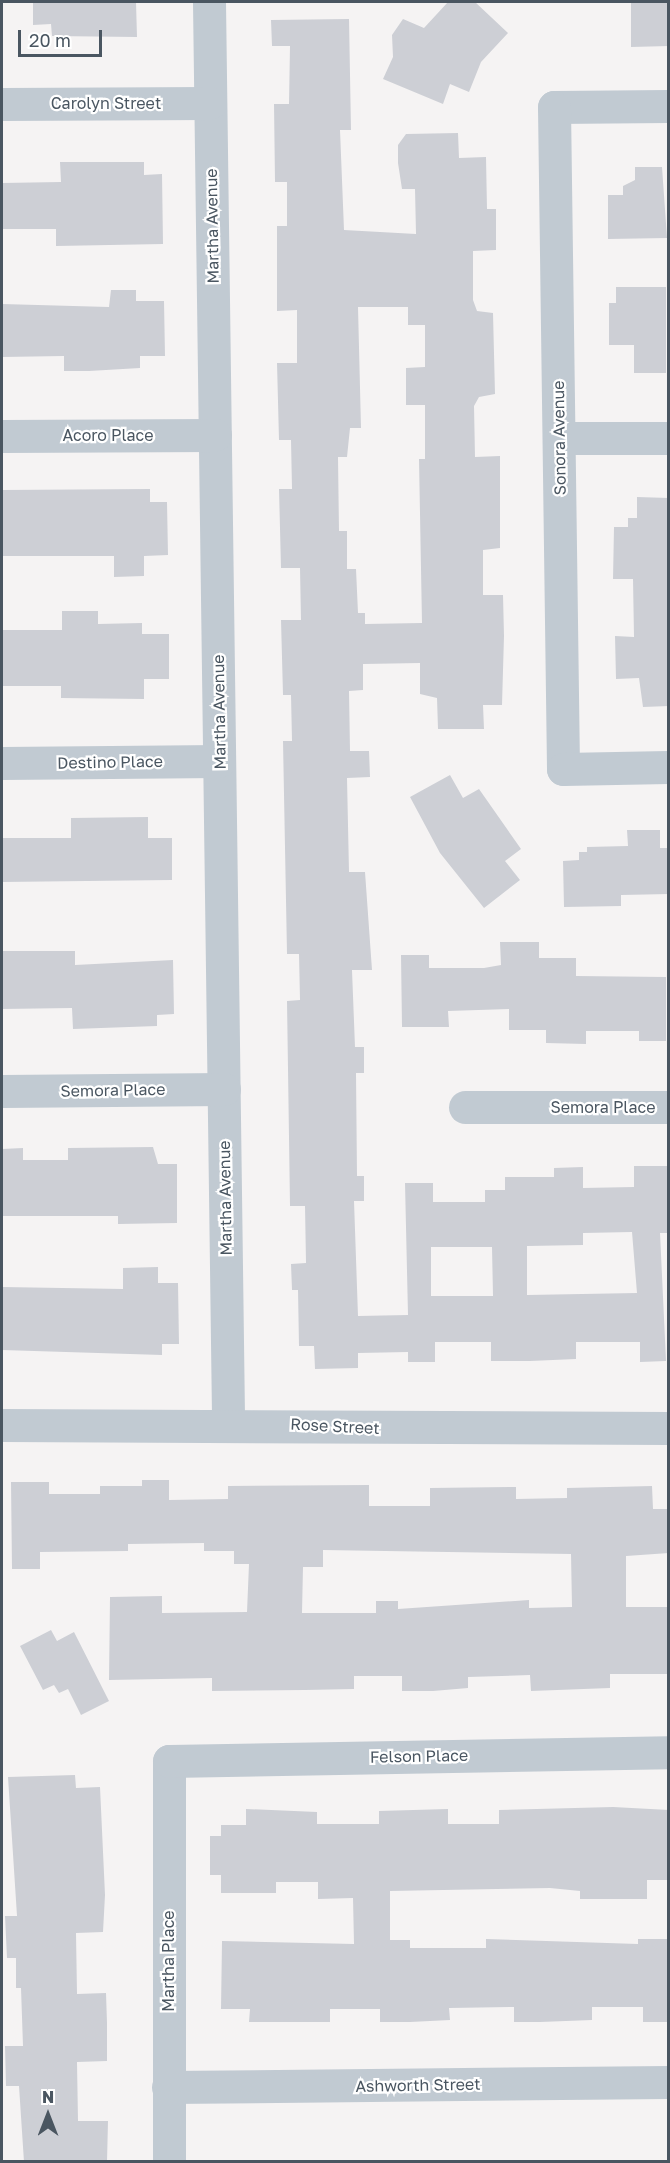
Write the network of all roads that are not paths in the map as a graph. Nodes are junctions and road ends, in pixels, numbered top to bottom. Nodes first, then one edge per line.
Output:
1 (209, 2) edge
2 (210, 103) junction
3 (2, 104) edge
4 (669, 106) edge
5 (215, 435) junction
6 (2, 436) edge
7 (559, 438) junction
8 (669, 438) edge
9 (219, 761) junction
10 (2, 763) edge
11 (669, 767) edge
12 (224, 1089) junction
13 (2, 1091) edge
14 (465, 1107) dead end
15 (669, 1107) edge
16 (228, 1423) junction
17 (2, 1425) edge
18 (669, 1428) edge
19 (669, 1752) edge
20 (169, 1761) joint
21 (669, 2082) edge
22 (168, 2087) junction
23 (169, 2162) edge

1 - 2 street, Martha Avenue
2 - 3 street, Carolyn Street
2 - 5 street, Martha Avenue
4 - 7 street, Sonora Avenue
5 - 6 street, Acoro Place
5 - 9 street, Martha Avenue
7 - 8 street
7 - 11 street, Sonora Avenue
9 - 10 street, Destino Place
9 - 12 street, Martha Avenue
12 - 13 street, Semora Place
12 - 16 street, Martha Avenue
14 - 15 street, Semora Place
16 - 17 street, Rose Street
16 - 18 street, Rose Street
19 - 20 street, Felson Place
20 - 22 street, Martha Place
21 - 22 street, Ashworth Street
22 - 23 street, Martha Place

